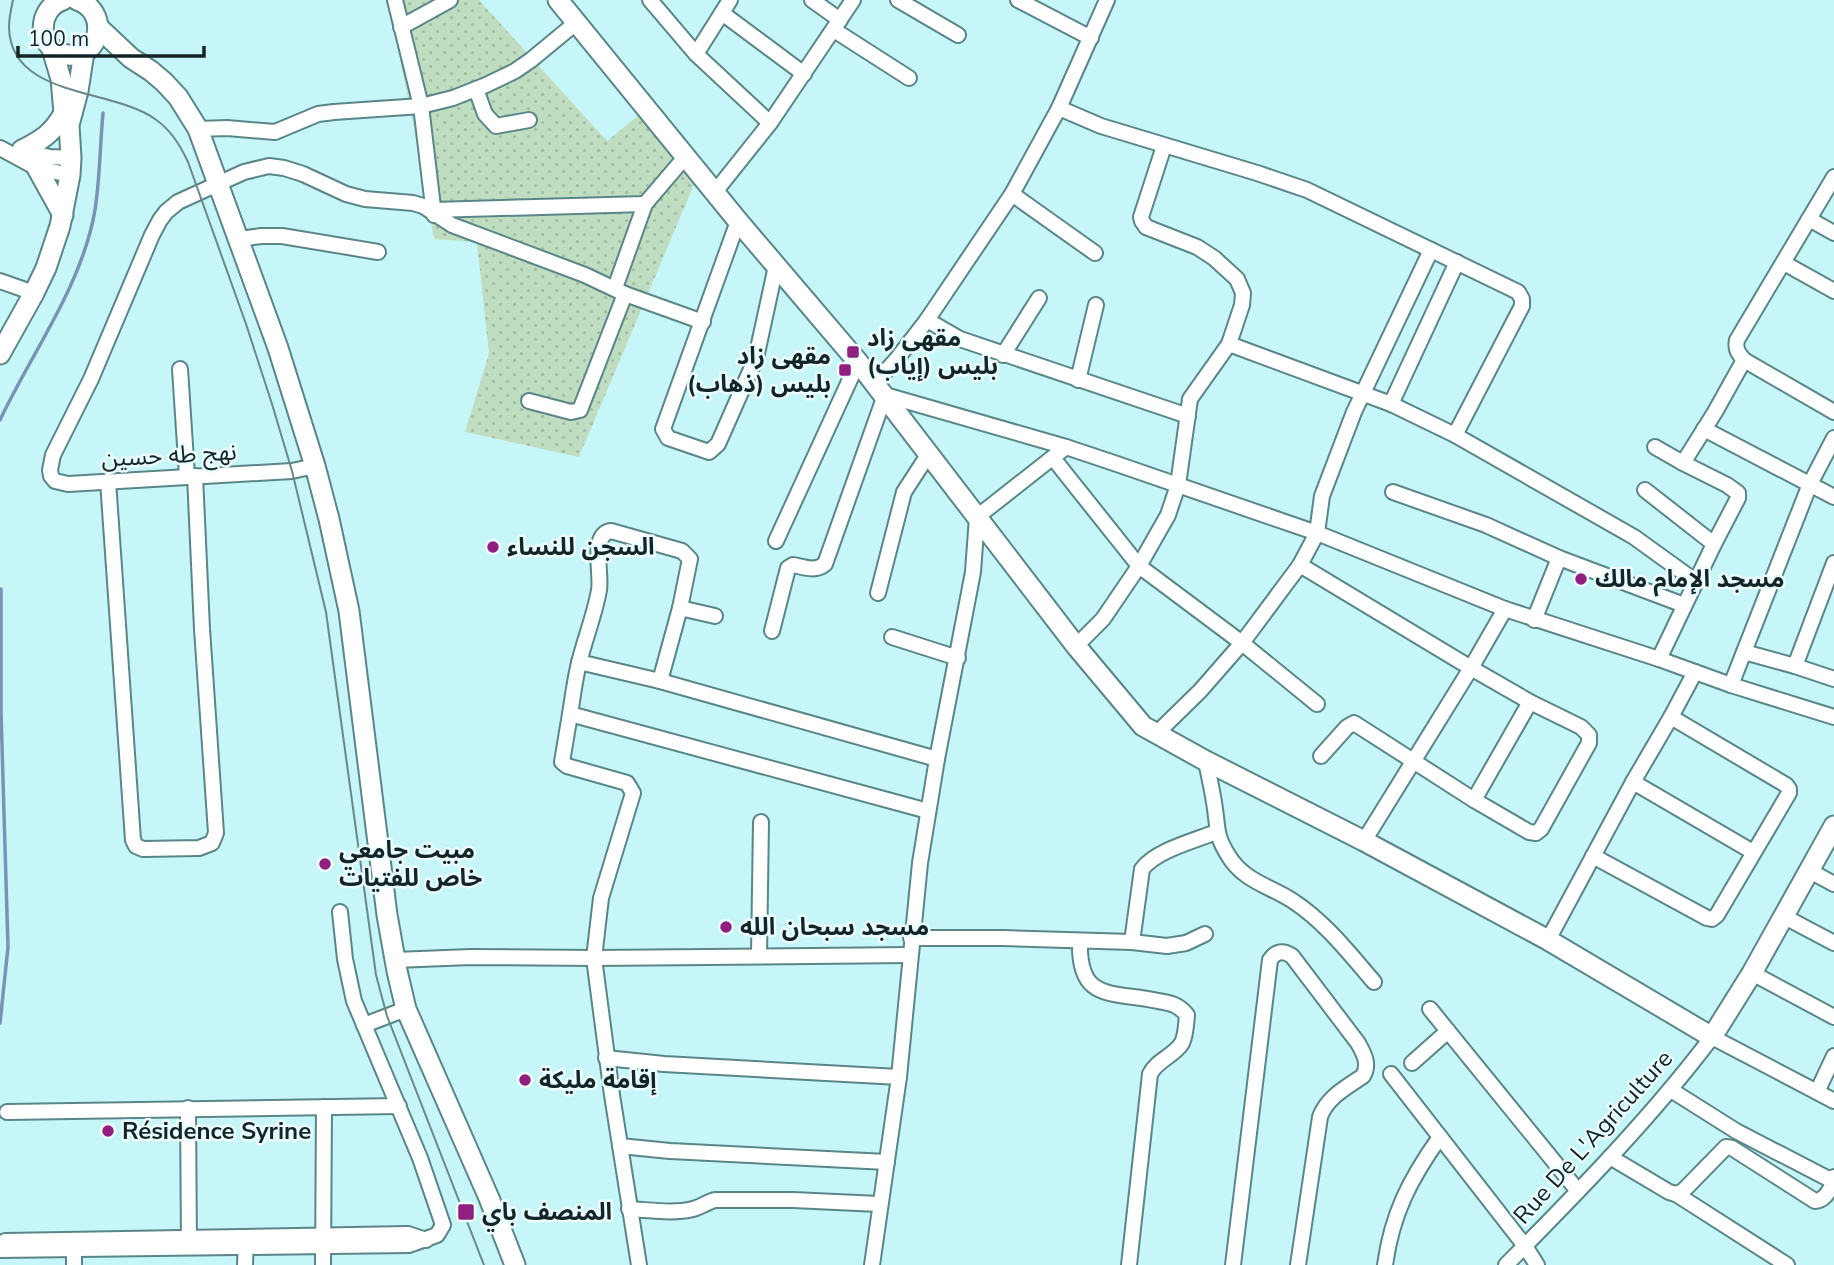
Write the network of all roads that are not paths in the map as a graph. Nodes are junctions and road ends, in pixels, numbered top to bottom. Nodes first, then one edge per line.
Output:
1 (395, 0) edge
2 (450, 0) edge
3 (558, 0) edge
4 (650, 0) edge
5 (730, 0) edge
6 (812, 0) edge
7 (853, 0) edge
8 (898, 0) edge
9 (1017, 0) edge
10 (1107, 0) edge
11 (81, 1) edge
12 (55, 2) edge
13 (722, 13) junction
14 (577, 22) junction
15 (837, 25) junction
16 (401, 26) junction
17 (98, 27) junction
18 (958, 35) dead end
19 (1091, 38) junction
20 (52, 49) junction
21 (85, 51) junction
22 (696, 54) junction
23 (131, 58) junction
24 (804, 74) junction
25 (909, 78) dead end
26 (476, 89) junction
27 (421, 106) junction
28 (1059, 108) junction
29 (66, 119) junction
30 (529, 120) dead end
31 (770, 123) junction
32 (198, 129) junction
33 (1164, 146) junction
34 (0, 147) edge
35 (22, 150) junction
36 (686, 156) junction
37 (70, 167) junction
38 (37, 168) junction
39 (1833, 179) edge
40 (219, 184) junction
41 (715, 192) junction
42 (1012, 194) junction
43 (645, 205) junction
44 (434, 212) junction
45 (63, 215) junction
46 (1809, 219) junction
47 (738, 221) junction
48 (1834, 233) edge
49 (240, 239) junction
50 (1431, 250) junction
51 (378, 252) dead end
52 (1095, 253) dead end
53 (1457, 262) junction
54 (1784, 263) junction
55 (776, 266) junction
56 (0, 281) edge
57 (620, 291) junction
58 (1834, 291) edge
59 (34, 293) junction
60 (1039, 298) dead end
61 (1096, 304) dead end
62 (926, 320) junction
63 (703, 321) junction
64 (1228, 344) junction
65 (0, 354) edge
66 (1003, 355) junction
67 (1744, 360) junction
68 (858, 362) junction
69 (180, 369) dead end
70 (1078, 380) junction
71 (880, 389) junction
72 (1361, 394) junction
73 (529, 401) dead end
74 (1391, 404) junction
75 (1834, 412) edge
76 (1188, 416) junction
77 (1704, 429) junction
78 (1455, 435) junction
79 (1834, 438) edge
80 (1066, 447) junction
81 (1655, 447) dead end
82 (928, 455) junction
83 (1053, 458) junction
84 (1683, 463) junction
85 (315, 466) junction
86 (191, 476) junction
87 (108, 481) junction
88 (1810, 484) junction
89 (1178, 485) junction
90 (1645, 489) dead end
91 (1394, 492) dead end
92 (1834, 497) edge
93 (977, 517) junction
94 (1317, 533) junction
95 (776, 541) dead end
96 (1714, 544) junction
97 (1559, 558) junction
98 (1834, 564) edge
99 (1300, 565) junction
100 (1139, 566) junction
101 (1695, 582) junction
102 (878, 593) dead end
103 (1684, 606) junction
104 (680, 608) junction
105 (1505, 609) junction
106 (715, 616) dead end
107 (1534, 620) junction
108 (772, 631) dead end
109 (892, 636) dead end
110 (1242, 643) junction
111 (1076, 646) junction
112 (1744, 652) junction
113 (958, 658) junction
114 (1658, 659) junction
115 (579, 662) junction
116 (1795, 666) junction
117 (1471, 668) junction
118 (1695, 672) junction
119 (1834, 679) edge
120 (660, 681) junction
121 (1731, 685) junction
122 (1530, 702) junction
123 (1317, 704) dead end
124 (570, 714) junction
125 (1671, 717) junction
126 (1834, 717) edge
127 (1156, 734) junction
128 (1321, 756) dead end
129 (937, 759) junction
130 (1206, 761) junction
131 (1413, 761) junction
132 (1633, 782) junction
133 (1474, 800) junction
134 (928, 811) junction
135 (761, 822) dead end
136 (1216, 832) junction
137 (1832, 833) edge
138 (1364, 841) junction
139 (1753, 852) junction
140 (1593, 856) junction
141 (1810, 871) junction
142 (1834, 884) edge
143 (340, 912) dead end
144 (1783, 916) junction
145 (1205, 934) dead end
146 (911, 939) junction
147 (1548, 940) junction
148 (1080, 941) junction
149 (1132, 942) junction
150 (1834, 943) edge
151 (910, 955) junction
152 (759, 956) junction
153 (594, 958) junction
154 (395, 960) junction
155 (1752, 973) junction
156 (1374, 982) dead end
157 (406, 1009) junction
158 (1430, 1009) dead end
159 (1834, 1017) edge
160 (364, 1025) junction
161 (1448, 1031) junction
162 (1712, 1037) junction
163 (1834, 1056) edge
164 (606, 1058) junction
165 (1412, 1063) dead end
166 (1391, 1074) dead end
167 (899, 1077) junction
168 (1671, 1090) junction
169 (1817, 1092) junction
170 (1834, 1101) edge
171 (399, 1106) junction
172 (324, 1107) junction
173 (188, 1108) junction
174 (6, 1112) dead end
175 (1736, 1130) junction
176 (1440, 1138) junction
177 (620, 1146) junction
178 (1726, 1147) junction
179 (1610, 1157) junction
180 (887, 1161) junction
181 (1834, 1180) edge
182 (1578, 1191) junction
183 (1676, 1194) junction
184 (1821, 1200) junction
185 (879, 1204) junction
186 (629, 1209) junction
187 (1834, 1210) edge
188 (0, 1241) edge
189 (323, 1241) junction
190 (245, 1242) junction
191 (189, 1243) junction
192 (1525, 1246) junction
193 (0, 1250) edge
194 (74, 1250) junction
195 (74, 1265) edge
196 (245, 1265) edge
197 (323, 1265) edge
198 (515, 1265) edge
199 (639, 1265) edge
200 (872, 1265) edge
201 (1129, 1265) edge
202 (1233, 1265) edge
203 (1298, 1265) edge
204 (1385, 1265) edge
205 (1506, 1265) edge
206 (1537, 1265) edge
207 (1787, 1265) edge

1 - 16 street
2 - 16 street
3 - 14 street
4 - 22 street
5 - 13 street
6 - 15 street
7 - 15 street
8 - 18 street
9 - 19 street
10 - 19 street
11 - 17 street
12 - 20 street
13 - 22 street
13 - 24 street
14 - 26 street
14 - 36 street
15 - 24 street
15 - 25 street
16 - 27 street
17 - 21 street
17 - 23 street
19 - 28 street
20 - 21 street
20 - 29 street
21 - 23 street
21 - 29 street
22 - 31 street
23 - 32 street
24 - 31 street
26 - 27 street
26 - 30 street
27 - 32 street
27 - 44 street
28 - 33 street
28 - 42 street
29 - 35 street
29 - 37 street
31 - 41 street
32 - 40 street
33 - 50 street
33 - 64 street
34 - 35 street
34 - 38 street
35 - 37 street
36 - 41 street
36 - 43 street
37 - 38 street
37 - 45 street
38 - 45 street
39 - 46 street
40 - 44 street
40 - 49 street
40 - 87 street, نهج طه حسين
41 - 47 street
42 - 52 street
42 - 62 street
43 - 44 street
43 - 57 street
44 - 57 street
45 - 59 street
46 - 48 street
46 - 54 street
47 - 55 street
47 - 63 street
49 - 51 street
49 - 85 street
50 - 53 street
50 - 72 street
53 - 74 street
53 - 78 street
54 - 58 street
54 - 67 street
55 - 63 street
55 - 68 street
56 - 59 street
57 - 63 street
57 - 73 street
59 - 65 street
60 - 66 street
61 - 70 street
62 - 66 street
62 - 71 street
64 - 72 street
64 - 76 street
66 - 70 street
67 - 75 street
67 - 77 street
68 - 71 street
68 - 95 street
69 - 86 street
70 - 76 street
71 - 80 street
71 - 82 street
71 - 108 street
72 - 74 street
72 - 94 street
74 - 78 street
76 - 89 street
77 - 84 street
77 - 88 street
78 - 101 street
79 - 88 street
80 - 83 street
80 - 89 street
81 - 84 street
82 - 93 street
82 - 102 street
83 - 93 street
83 - 100 street
84 - 96 street
85 - 86 street, نهج طه حسين
85 - 154 street
86 - 87 street, نهج طه حسين
86 - 87 street
88 - 92 street
88 - 112 street
89 - 94 street
89 - 100 street
90 - 96 street
91 - 97 street
93 - 111 street
93 - 113 street
94 - 99 street
94 - 105 street
96 - 101 street
97 - 103 street
97 - 107 street
98 - 116 street
99 - 110 street
99 - 117 street
100 - 110 street
100 - 111 street
101 - 103 street
103 - 114 street
104 - 106 street
104 - 115 street
104 - 120 street
105 - 107 street
105 - 117 street
107 - 114 street
109 - 113 street
110 - 123 street
110 - 127 street
111 - 127 street
112 - 116 street
112 - 121 street
113 - 129 street
114 - 118 street
115 - 120 street
115 - 124 street
116 - 119 street
117 - 122 street
117 - 131 street
118 - 121 street
118 - 125 street
120 - 129 street
121 - 126 street
122 - 133 street
122 - 133 street
124 - 134 street
124 - 153 street
125 - 132 street
125 - 139 street
127 - 130 street
128 - 131 street
129 - 134 street
130 - 136 street
130 - 138 street
131 - 133 street
131 - 138 street
132 - 139 street
132 - 140 street
134 - 146 street
135 - 152 street
136 - 149 street
136 - 156 street
137 - 141 street
138 - 147 street
139 - 140 street
140 - 147 street
141 - 142 street
141 - 144 street
143 - 160 street
144 - 150 street
144 - 155 street
145 - 149 street
146 - 148 street
146 - 151 street
147 - 162 street
148 - 149 street
148 - 201 street
151 - 152 street
151 - 167 street
152 - 153 street
153 - 154 street
153 - 164 street
154 - 157 street
155 - 159 street
155 - 162 street
157 - 160 street
157 - 198 street
158 - 161 street
160 - 171 street
161 - 165 street
161 - 182 street
162 - 168 street, Rue De L'Agriculture
162 - 169 street
163 - 169 street
164 - 167 street
164 - 177 street
166 - 176 street
167 - 180 street
168 - 175 street
168 - 179 street, Rue De L'Agriculture
169 - 170 street
171 - 172 street
171 - 189 street
172 - 173 street
172 - 189 street
173 - 174 street
173 - 191 street
175 - 178 street
175 - 181 street
176 - 192 street
176 - 204 street
177 - 180 street
177 - 186 street
178 - 183 street
178 - 184 street
179 - 182 street, Rue De L'Agriculture
179 - 183 street
180 - 185 street
181 - 184 street
182 - 192 street, Rue De L'Agriculture
183 - 207 street
184 - 187 street
185 - 186 street
185 - 200 street
186 - 199 street
188 - 191 street
189 - 190 street
189 - 197 street
190 - 191 street
190 - 196 street
191 - 194 street
192 - 205 street, Rue De L'Agriculture
192 - 206 street
193 - 194 street
194 - 195 street
202 - 203 street

